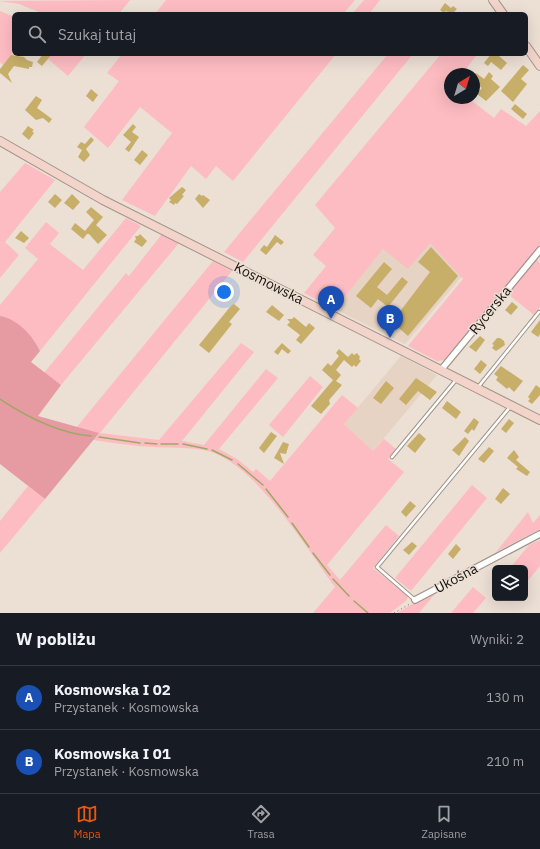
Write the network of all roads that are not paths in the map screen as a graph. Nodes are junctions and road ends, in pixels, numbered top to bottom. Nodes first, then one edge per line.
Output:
1 (493, 0) edge
2 (502, 12) edge
3 (528, 49) edge
4 (540, 66) edge
5 (0, 141) edge
6 (540, 250) edge
7 (539, 312) dead end
8 (441, 370) junction
9 (457, 378) junction
10 (478, 389) junction
11 (511, 406) junction
12 (540, 420) edge
13 (392, 457) dead end
14 (540, 534) edge
15 (416, 600) joint

1 - 2 street
3 - 4 street
5 - 8 street, Kosmowska
6 - 8 street, Rycerska
7 - 10 lane
8 - 9 street, Kosmowska
9 - 10 street, Kosmowska
9 - 13 lane
10 - 11 street, Kosmowska
11 - 12 street, Kosmowska
11 - 15 lane
14 - 15 street, Ukośna

